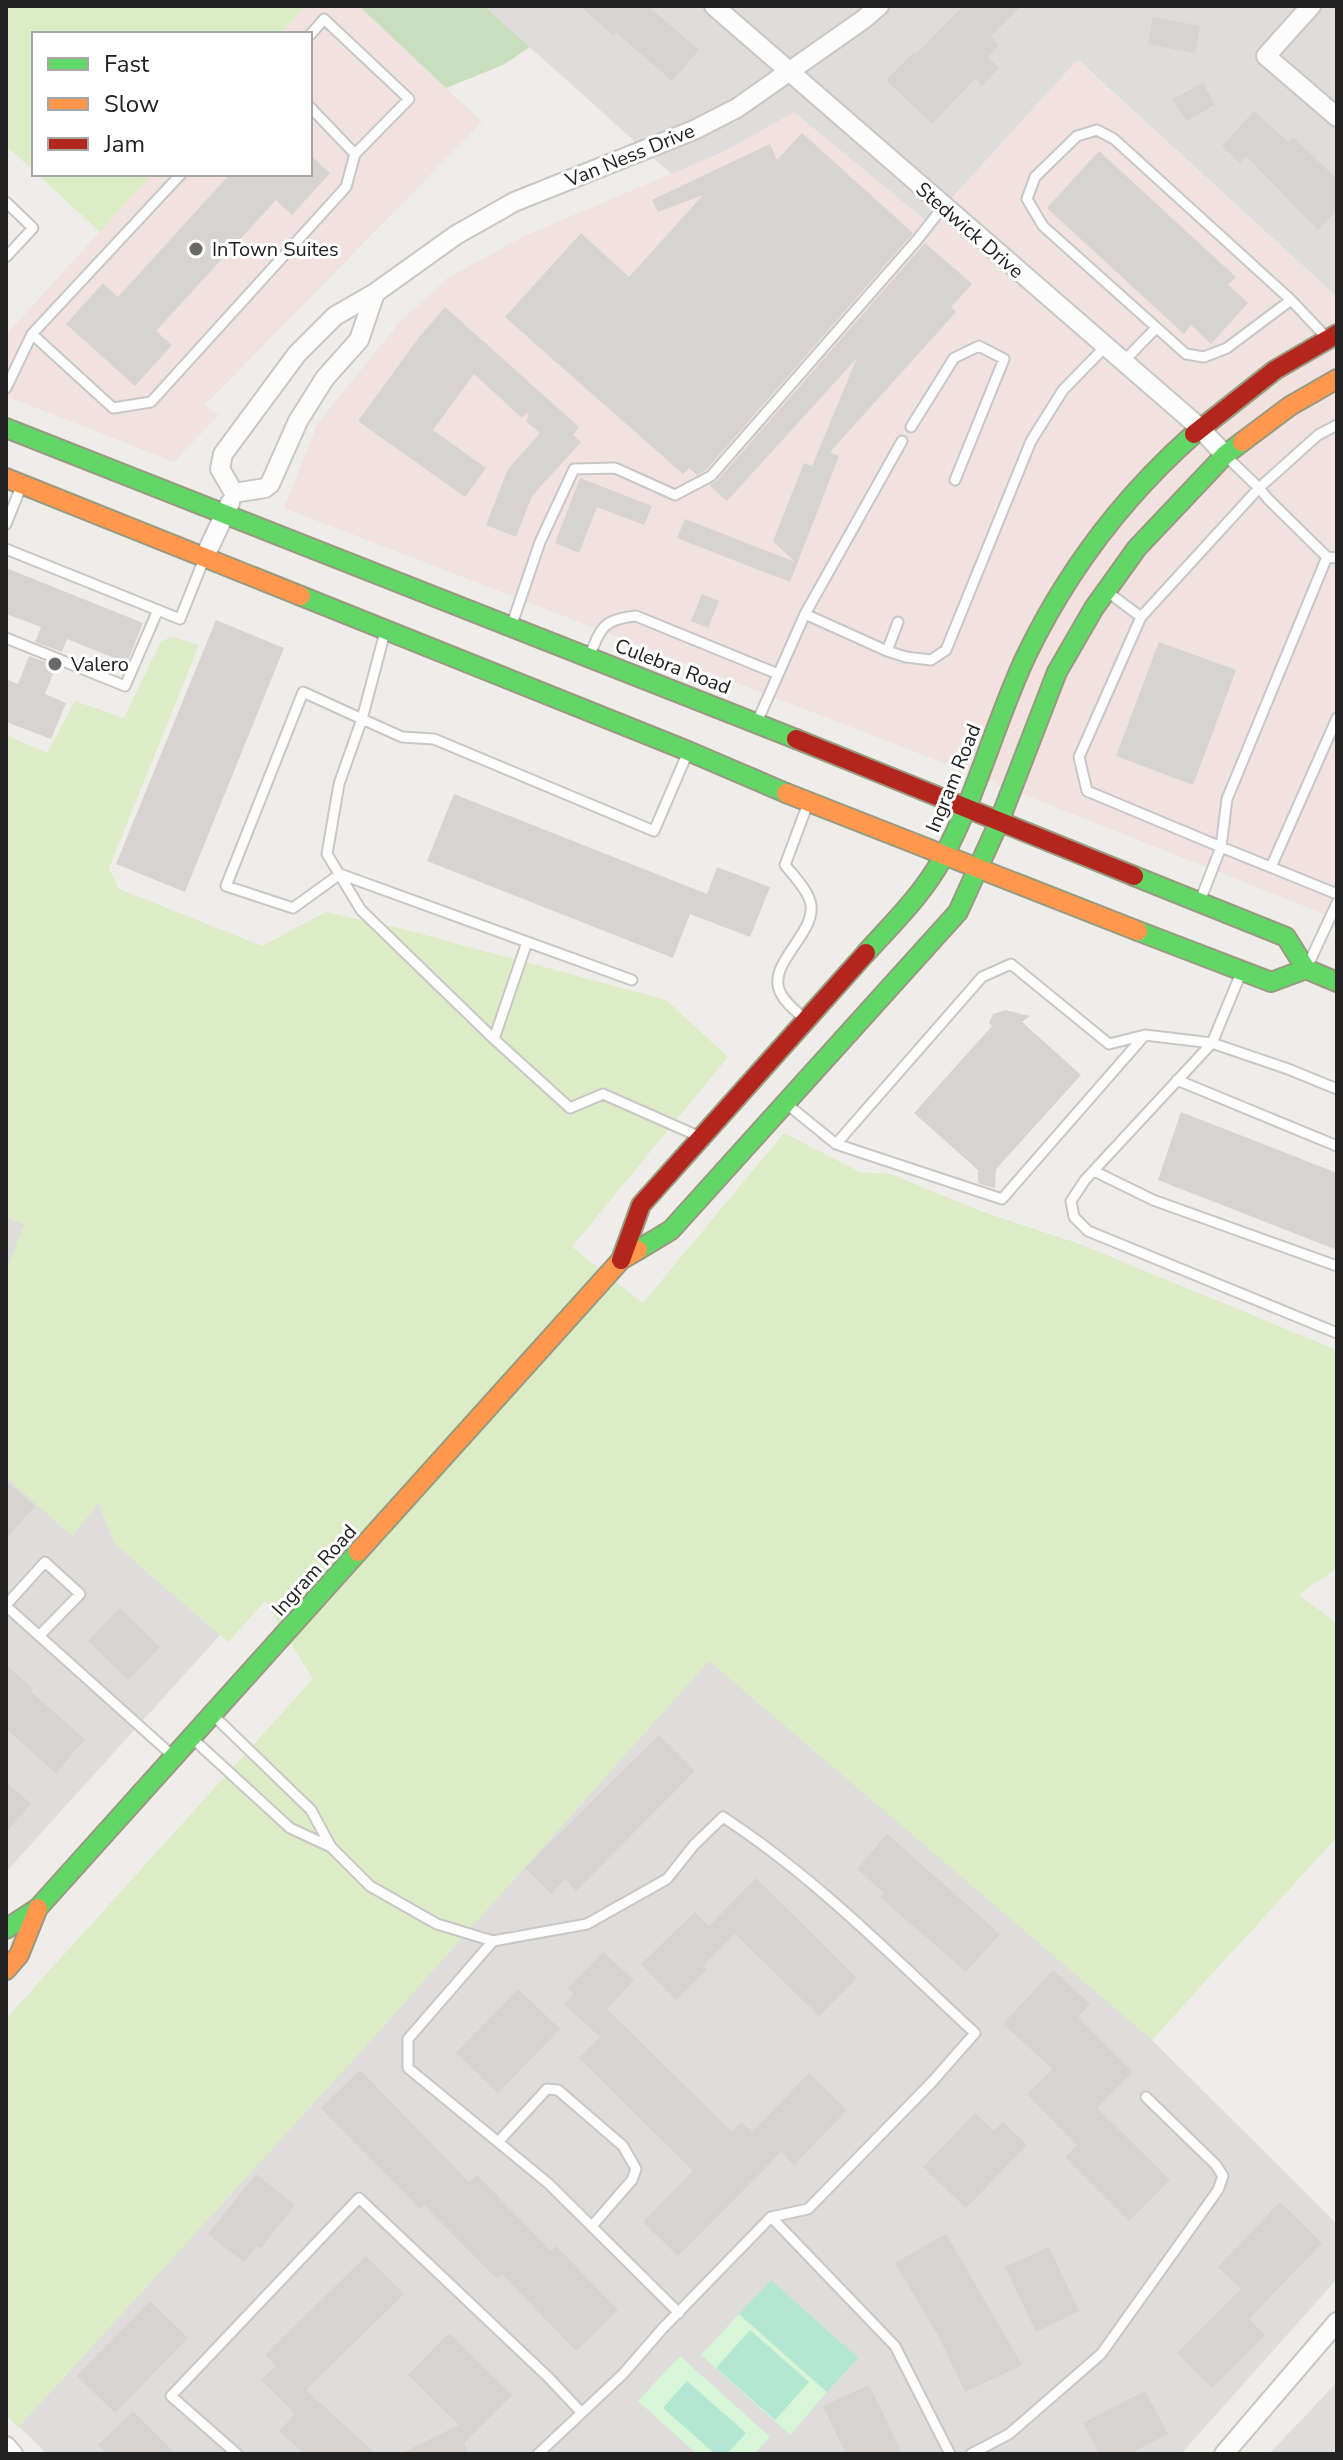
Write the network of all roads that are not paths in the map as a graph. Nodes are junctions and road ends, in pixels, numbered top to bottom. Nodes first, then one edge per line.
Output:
1 (714, 6) edge
2 (879, 6) edge
3 (1311, 6) edge
4 (312, 33) edge
5 (789, 73) junction
6 (312, 109) edge
7 (1337, 117) edge
8 (355, 154) junction
9 (179, 176) edge
10 (6, 202) edge
11 (943, 207) junction
12 (6, 257) edge
13 (375, 293) junction
14 (1291, 300) junction
15 (1156, 328) junction
16 (32, 334) junction
17 (1332, 336) edge
18 (1105, 347) junction
19 (1123, 362) junction
20 (1337, 379) edge
21 (6, 388) edge
22 (1337, 425) edge
23 (911, 427) dead end
24 (1199, 427) junction
25 (6, 428) edge
26 (902, 441) dead end
27 (1225, 455) junction
28 (955, 480) dead end
29 (14, 481) edge
30 (1259, 488) junction
31 (234, 493) junction
32 (224, 515) junction
33 (6, 524) edge
34 (6, 549) edge
35 (205, 556) junction
36 (1332, 558) edge
37 (1106, 591) junction
38 (158, 610) junction
39 (805, 614) junction
40 (1141, 617) junction
41 (898, 622) dead end
42 (511, 627) junction
43 (386, 629) junction
44 (6, 638) edge
45 (887, 651) junction
46 (590, 657) junction
47 (778, 674) junction
48 (1337, 718) edge
49 (362, 719) junction
50 (756, 723) junction
51 (688, 751) junction
52 (808, 803) junction
53 (964, 808) junction
54 (999, 822) junction
55 (1221, 847) junction
56 (944, 855) junction
57 (1271, 867) junction
58 (979, 869) junction
59 (340, 874) junction
60 (1337, 894) edge
61 (1199, 902) junction
62 (1337, 903) edge
63 (527, 942) junction
64 (1306, 969) junction
65 (1242, 971) junction
66 (632, 980) dead end
67 (1337, 982) edge
68 (806, 1020) junction
69 (1145, 1035) junction
70 (494, 1039) junction
71 (1212, 1043) junction
72 (1177, 1080) junction
73 (1337, 1089) edge
74 (785, 1103) junction
75 (701, 1138) junction
76 (836, 1144) junction
77 (1337, 1146) edge
78 (1094, 1171) junction
79 (621, 1260) junction
80 (1337, 1266) edge
81 (1337, 1333) edge
82 (6, 1606) edge
83 (39, 1636) junction
84 (214, 1716) junction
85 (193, 1739) junction
86 (174, 1757) junction
87 (331, 1847) junction
88 (38, 1908) junction
89 (6, 1929) edge
90 (493, 1941) junction
91 (6, 1970) edge
92 (1146, 2097) dead end
93 (498, 2142) junction
94 (771, 2217) junction
95 (592, 2226) junction
96 (679, 2313) junction
97 (1337, 2322) edge
98 (581, 2412) junction
99 (6, 2446) edge
100 (13, 2454) edge
101 (237, 2454) edge
102 (539, 2454) edge
103 (950, 2454) edge
104 (971, 2454) edge
105 (1224, 2454) edge

1 - 5 street, Stedwick Drive
2 - 5 street, Van Ness Drive
3 - 7 street
4 - 8 lane
5 - 11 street, Stedwick Drive
5 - 13 street, Van Ness Drive
6 - 8 lane
8 - 16 lane
9 - 16 lane
10 - 12 lane
11 - 18 street, Stedwick Drive
11 - 42 lane
13 - 31 street
13 - 31 street, Van Ness Drive
14 - 15 lane
14 - 15 lane
14 - 17 lane
15 - 19 lane
16 - 21 lane
17 - 24 street, Ingram Road
18 - 19 street, Stedwick Drive
18 - 45 lane
19 - 24 street, Stedwick Drive
20 - 27 street, Ingram Road
22 - 30 lane
23 - 28 lane
24 - 27 street, Stedwick Drive
24 - 53 street, Ingram Road
25 - 32 street, Culebra Road
26 - 39 lane
27 - 30 lane
27 - 37 street, Ingram Road
29 - 33 lane
29 - 35 street
30 - 36 lane
30 - 40 lane
31 - 32 street
32 - 35 street
32 - 42 street, Culebra Road
34 - 38 lane
35 - 38 lane
35 - 43 street
36 - 55 lane
37 - 40 lane
37 - 54 street, Ingram Road
38 - 44 lane
39 - 45 lane
39 - 47 lane
40 - 55 lane
41 - 45 lane
42 - 46 street, Culebra Road
43 - 49 lane
43 - 51 street
46 - 47 lane
46 - 50 street, Culebra Road
47 - 50 lane
48 - 57 lane
49 - 51 lane
49 - 59 lane
49 - 59 lane
50 - 53 street, Culebra Road
51 - 52 street
52 - 56 street
52 - 68 lane
53 - 54 street, Culebra Road
53 - 56 street, Ingram Road
54 - 58 street, Ingram Road
54 - 61 street, Culebra Road
55 - 57 lane
55 - 61 lane
56 - 58 street
56 - 68 street, Ingram Road
57 - 60 lane
58 - 65 street
58 - 74 street, Ingram Road
59 - 63 lane
59 - 70 lane
61 - 64 street, Culebra Road
62 - 64 lane
63 - 66 lane
63 - 70 lane
64 - 65 street
64 - 67 street
65 - 71 lane
68 - 75 street, Ingram Road
69 - 71 lane
69 - 76 lane
69 - 76 lane
70 - 75 lane
71 - 72 lane
71 - 73 lane
72 - 77 lane
72 - 78 lane
74 - 76 lane
74 - 79 street, Ingram Road
75 - 79 street, Ingram Road
78 - 80 lane
78 - 81 lane
79 - 84 street, Ingram Road
82 - 83 lane
82 - 83 lane
83 - 86 lane
84 - 85 street, Ingram Road
84 - 87 lane
85 - 86 street, Ingram Road
85 - 87 lane
86 - 88 street, Ingram Road
87 - 90 lane
88 - 89 street, Ingram Road
88 - 91 street, Ingram Road
90 - 93 lane
90 - 94 lane
92 - 104 lane
93 - 95 lane
93 - 95 lane
94 - 96 lane
94 - 103 lane
95 - 96 lane
96 - 98 lane
97 - 105 street
98 - 101 lane
98 - 102 lane
99 - 100 street

